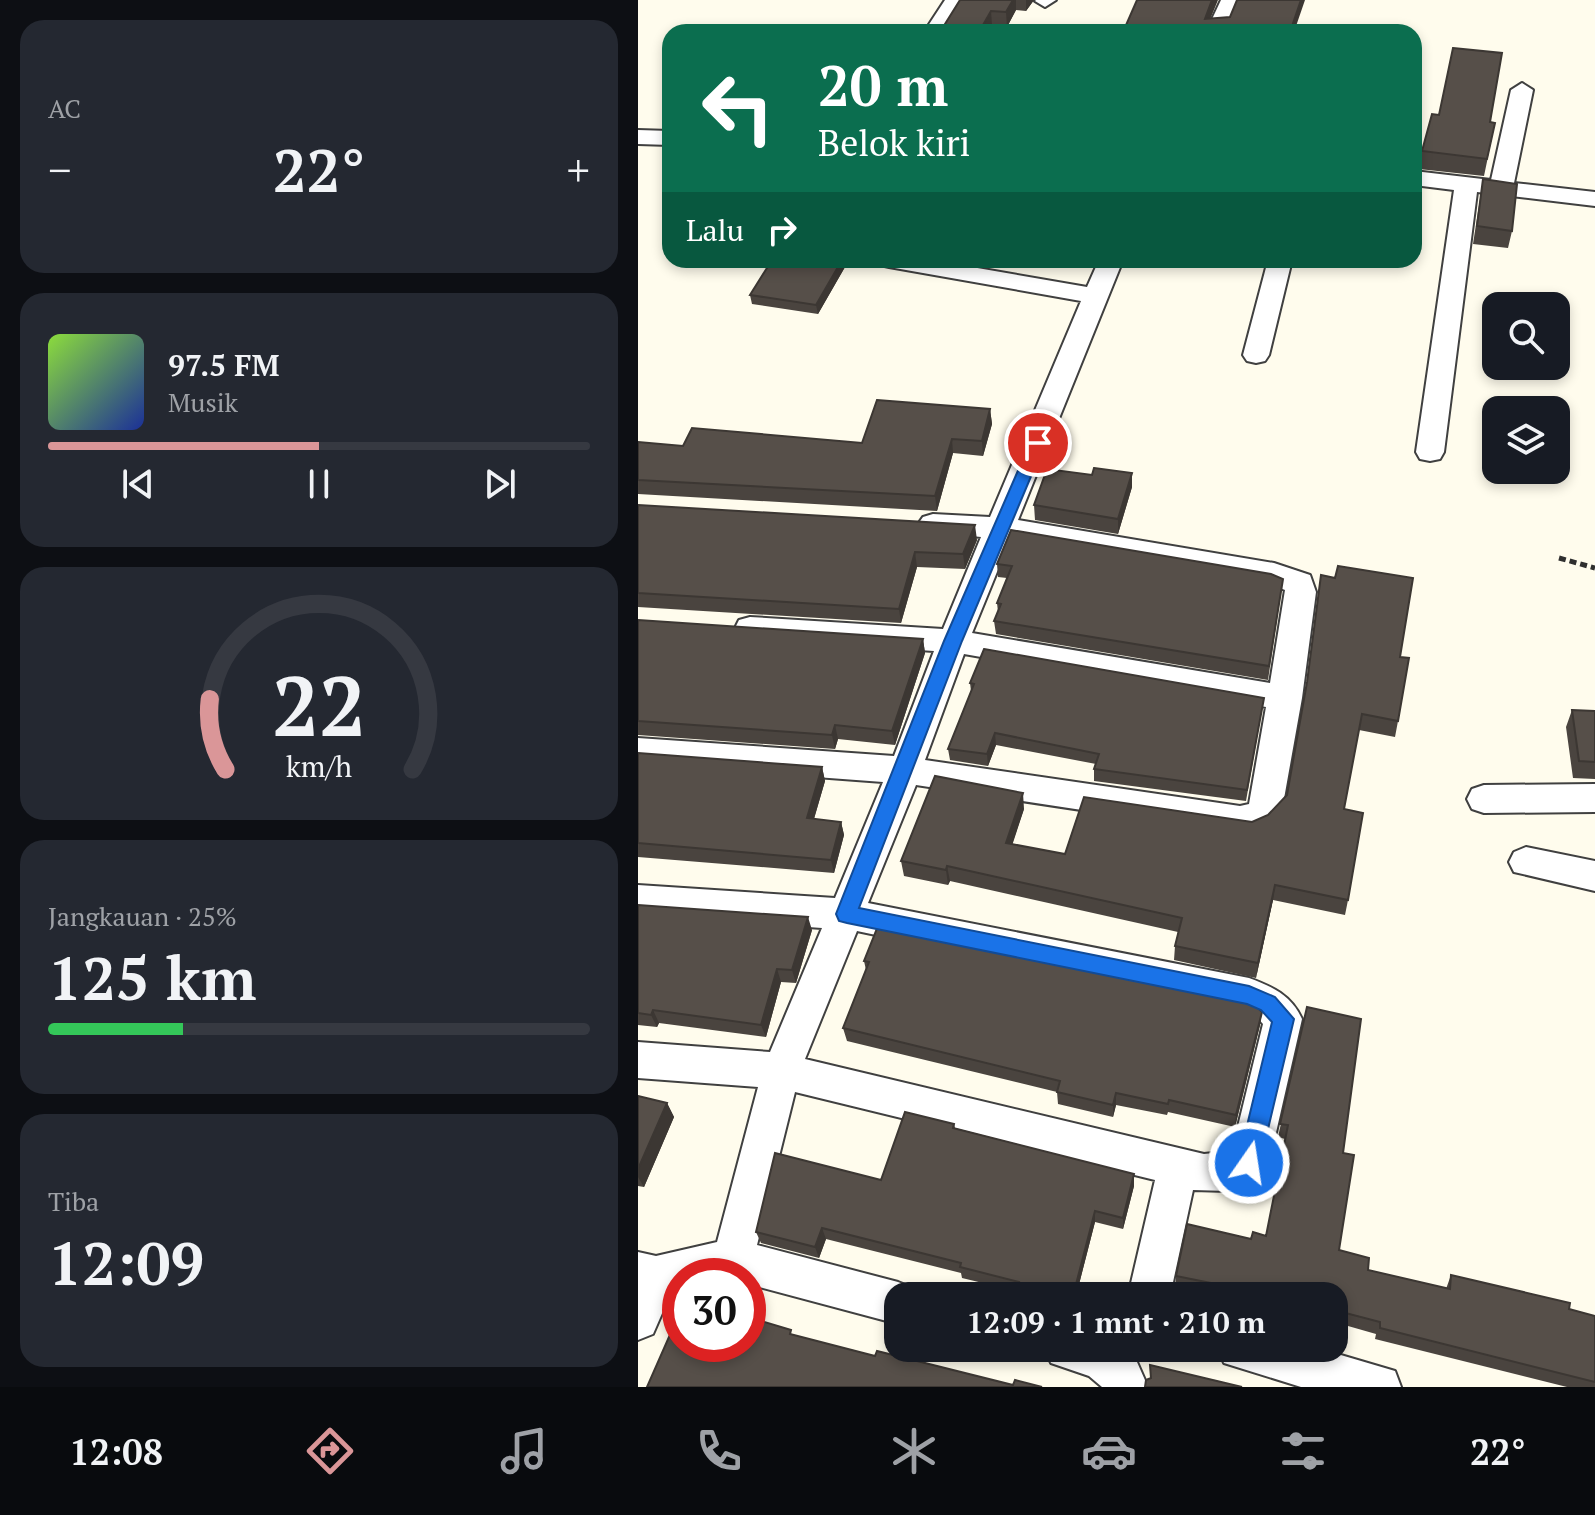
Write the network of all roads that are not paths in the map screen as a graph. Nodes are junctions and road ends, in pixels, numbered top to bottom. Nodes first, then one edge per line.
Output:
1 (955, 0) edge
2 (1231, 0) edge
3 (939, 24) edge
4 (1220, 24) edge
5 (1522, 90) dead end
6 (638, 137) edge
7 (662, 138) edge
8 (1422, 179) edge
9 (1466, 184) junction
10 (1501, 188) junction
11 (1595, 199) edge
12 (935, 268) edge
13 (1107, 268) edge
14 (1278, 268) edge
15 (1095, 296) junction
16 (1256, 355) dead end
17 (1430, 452) dead end
18 (907, 522) edge
19 (1002, 528) junction
20 (717, 625) edge
21 (953, 641) junction
22 (1286, 698) junction
23 (638, 751) edge
24 (905, 770) junction
25 (1595, 798) edge
26 (1484, 799) dead end
27 (1526, 862) dead end
28 (1595, 876) edge
29 (638, 900) edge
30 (847, 914) junction
31 (638, 1060) edge
32 (781, 1071) junction
33 (1178, 1166) junction
34 (733, 1258) edge
35 (766, 1268) edge
36 (647, 1275) edge
37 (1152, 1282) edge
38 (884, 1299) edge
39 (638, 1319) edge
40 (1289, 1362) edge
41 (1379, 1387) edge

1 - 3 street
2 - 4 street
5 - 10 street
6 - 7 street
8 - 9 street
9 - 10 street
9 - 17 street
10 - 11 street
12 - 15 street
13 - 15 street
14 - 16 street
15 - 19 street
18 - 19 street
19 - 21 street
19 - 22 street
20 - 21 street
21 - 22 street
21 - 24 street
22 - 24 street
23 - 24 street
24 - 30 street
25 - 26 street
27 - 28 street
29 - 30 street
30 - 32 street
30 - 33 street
31 - 32 street
32 - 33 street
32 - 34 street
33 - 37 street
35 - 38 street
36 - 39 street
40 - 41 street

